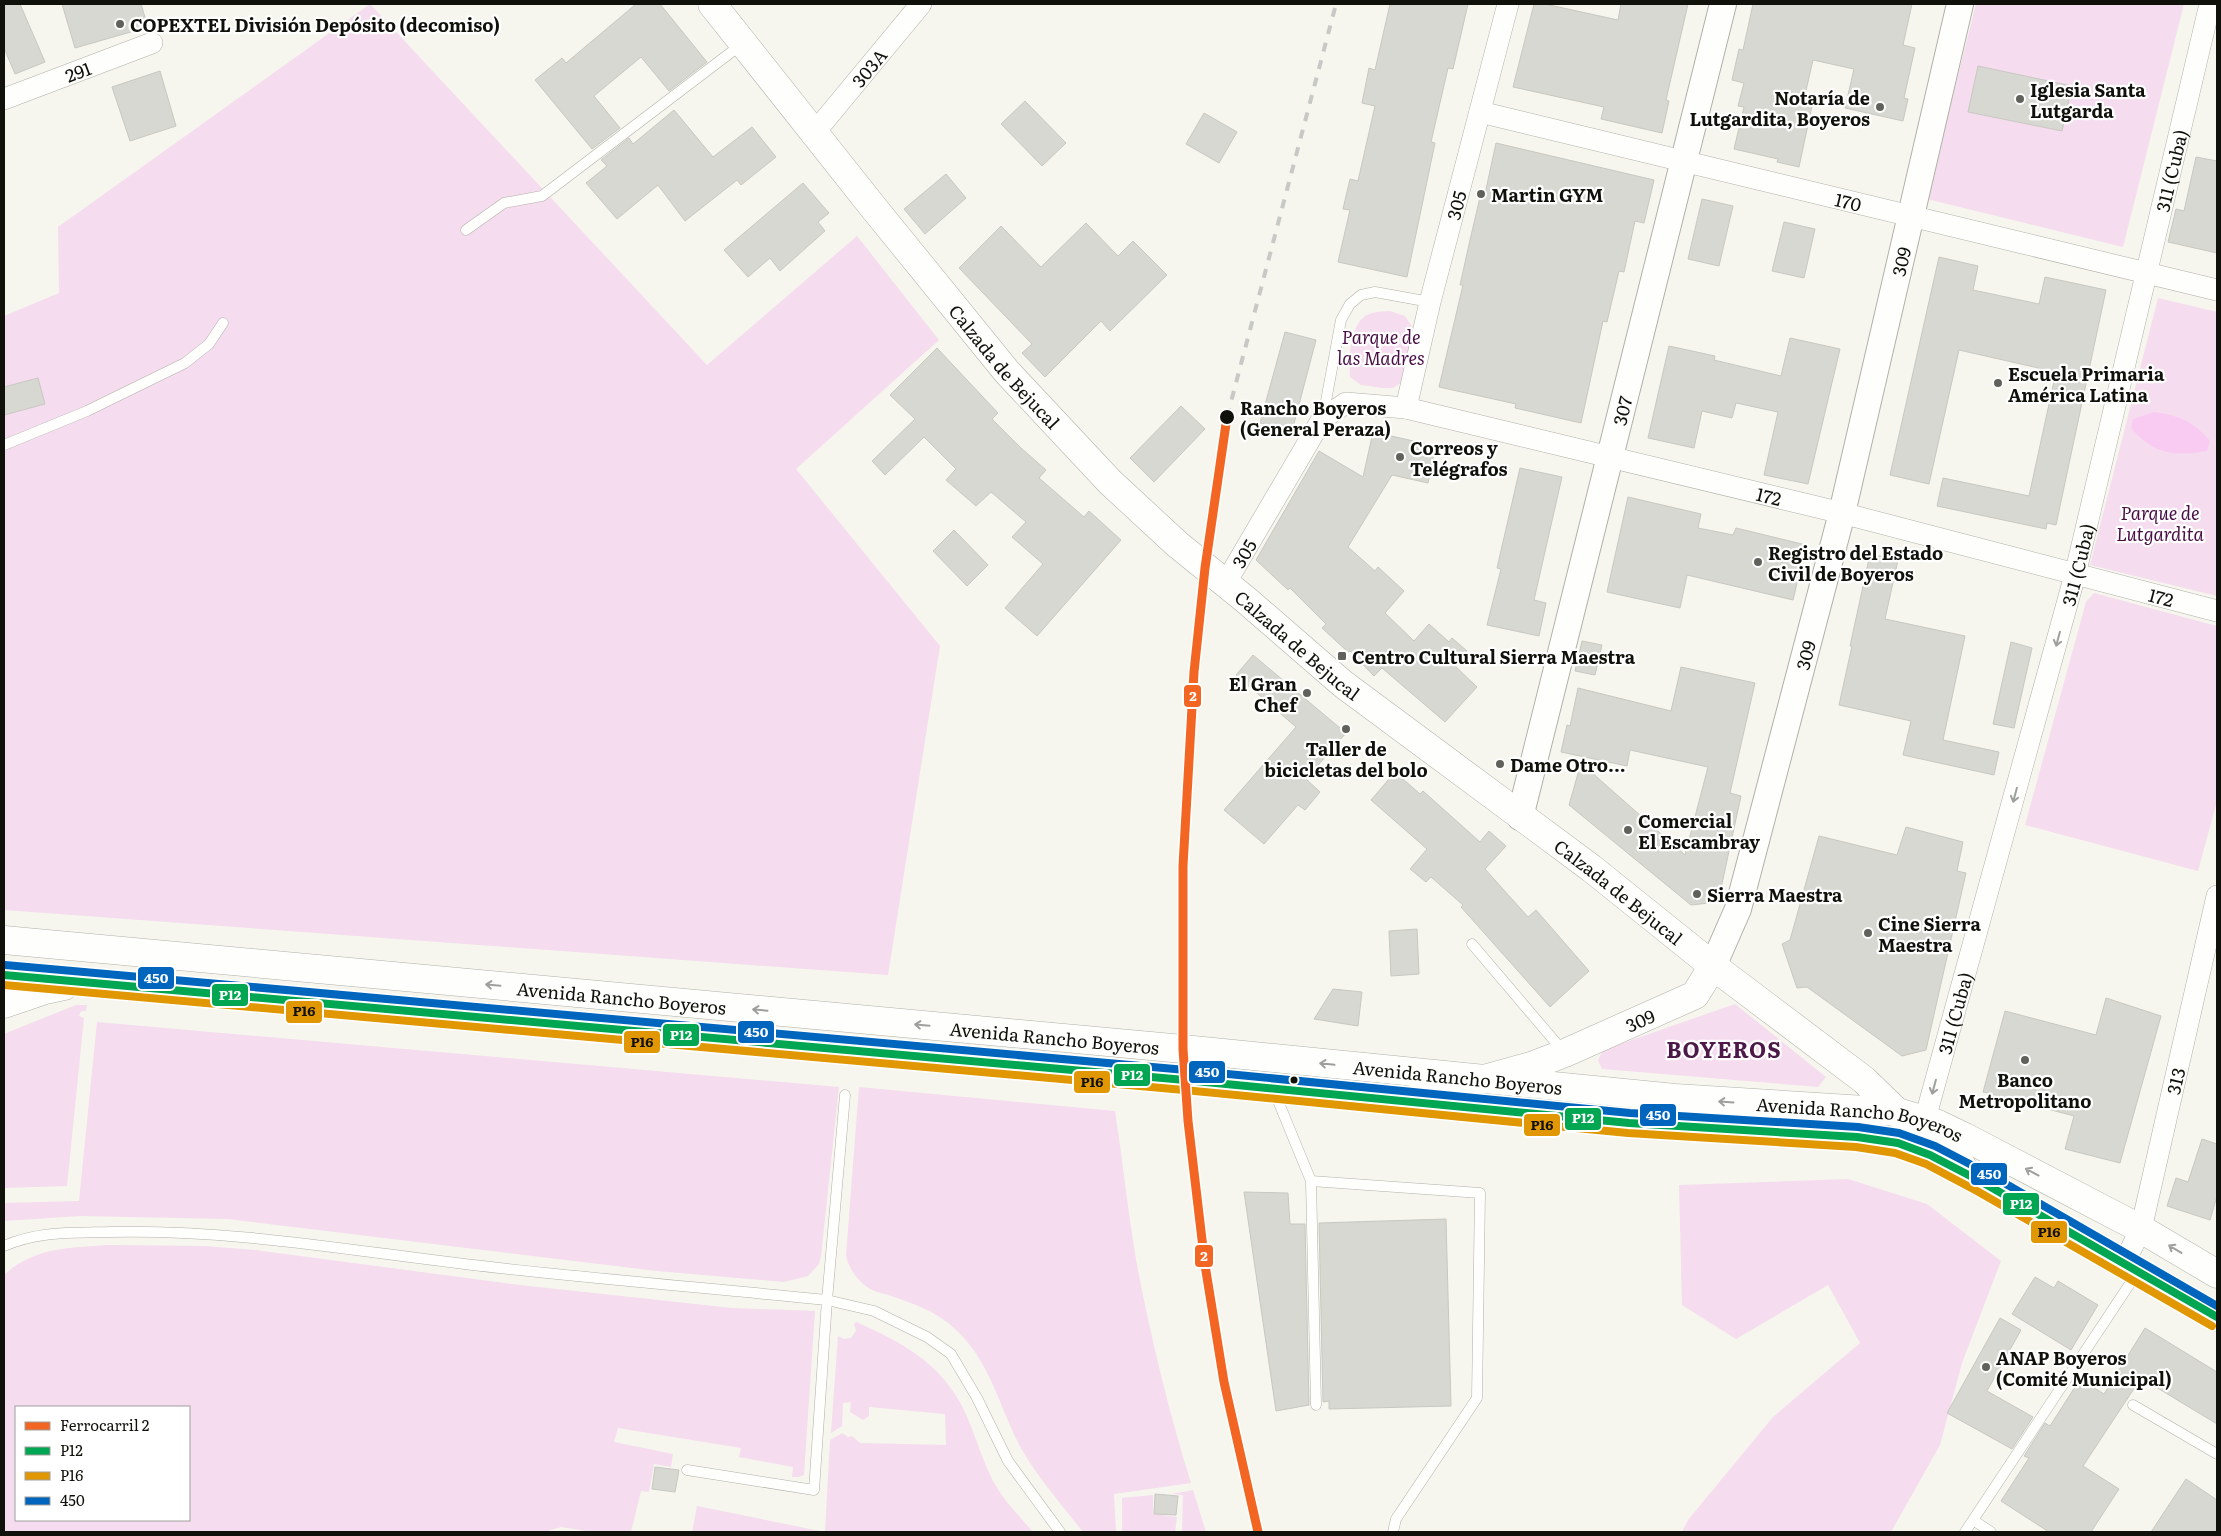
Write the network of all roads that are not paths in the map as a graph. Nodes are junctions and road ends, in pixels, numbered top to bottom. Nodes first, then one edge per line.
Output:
1 (712, 4) edge
2 (921, 4) edge
3 (1508, 4) edge
4 (1723, 4) edge
5 (1960, 4) edge
6 (2210, 4) edge
7 (744, 42) junction
8 (152, 43) dead end
9 (4, 99) edge
10 (1480, 112) junction
11 (815, 132) junction
12 (1683, 162) junction
13 (1911, 216) junction
14 (466, 230) dead end
15 (2146, 274) junction
16 (2217, 290) edge
17 (1430, 302) junction
18 (223, 323) dead end
19 (1406, 408) junction
20 (1322, 419) junction
21 (4, 445) edge
22 (1610, 457) junction
23 (1842, 513) junction
24 (2075, 575) junction
25 (1225, 584) junction
26 (2217, 611) edge
27 (1520, 817) junction
28 (2217, 896) edge
29 (4, 940) edge
30 (1472, 944) dead end
31 (1713, 966) junction
32 (4, 975) edge
33 (88, 981) junction
34 (4, 1004) edge
35 (1565, 1053) junction
36 (1480, 1080) junction
37 (1274, 1089) junction
38 (845, 1096) dead end
39 (1404, 1102) junction
40 (1897, 1112) junction
41 (1925, 1120) junction
42 (1311, 1181) junction
43 (1982, 1182) junction
44 (2141, 1229) junction
45 (4, 1238) edge
46 (21, 1239) junction
47 (4, 1246) edge
48 (2132, 1267) junction
49 (2217, 1274) edge
50 (827, 1300) junction
51 (2217, 1317) edge
52 (1316, 1405) dead end
53 (2133, 1405) dead end
54 (2217, 1454) edge
55 (687, 1470) dead end
56 (1973, 1520) junction
57 (1060, 1532) edge
58 (1393, 1532) edge
59 (1965, 1532) edge
60 (1990, 1532) edge

1 - 7 main road, Calzada de Bejucal
2 - 11 street, 303A
3 - 10 street, 305
4 - 12 street, 307
5 - 13 street, 309
6 - 15 street, 311 (Cuba)
7 - 11 main road, Calzada de Bejucal
7 - 14 lane
8 - 9 street, 291
10 - 12 street, 170
10 - 17 street, 305
11 - 25 main road, Calzada de Bejucal
12 - 13 street, 170
12 - 22 street, 307
13 - 15 street, 170
13 - 23 street, 309
15 - 16 street, 170
15 - 24 street, 311 (Cuba)
17 - 19 street, 305
17 - 20 lane
18 - 21 lane
19 - 20 street, 172
19 - 22 street, 172
20 - 25 street, 305
22 - 23 street, 172
22 - 27 street, 307
23 - 24 street, 172
23 - 31 street, 309
24 - 26 street, 172
24 -> 41 street, 311 (Cuba)
25 - 27 main road, Calzada de Bejucal
27 - 31 main road, Calzada de Bejucal
28 - 44 street, 313
36 -> 29 main road, Avenida Rancho Boyeros
30 - 35 lane
31 - 35 main road, 309
31 - 40 main road, Calzada de Bejucal
32 - 33 main road, Avenida Rancho Boyeros
33 - 34 main road
33 - 37 main road, Avenida Rancho Boyeros
35 - 36 main road, 309
36 - 39 main road, 309
40 -> 36 main road, Avenida Rancho Boyeros
37 - 39 main road, Avenida Rancho Boyeros
37 - 42 lane
38 - 50 lane
39 - 43 main road, Avenida Rancho Boyeros
40 - 41 main road, Avenida Rancho Boyeros
40 - 43 main road, Calzada de Bejucal
44 -> 41 main road, Avenida Rancho Boyeros
42 - 52 lane
42 - 58 lane
43 - 48 main road
44 - 48 street, 313
49 -> 44 main road, Avenida Rancho Boyeros
45 - 46 lane
46 - 47 lane
46 - 50 lane
48 - 51 main road
48 - 56 lane
50 - 55 lane
50 - 57 lane
53 - 54 lane
56 - 59 lane
56 - 60 lane

